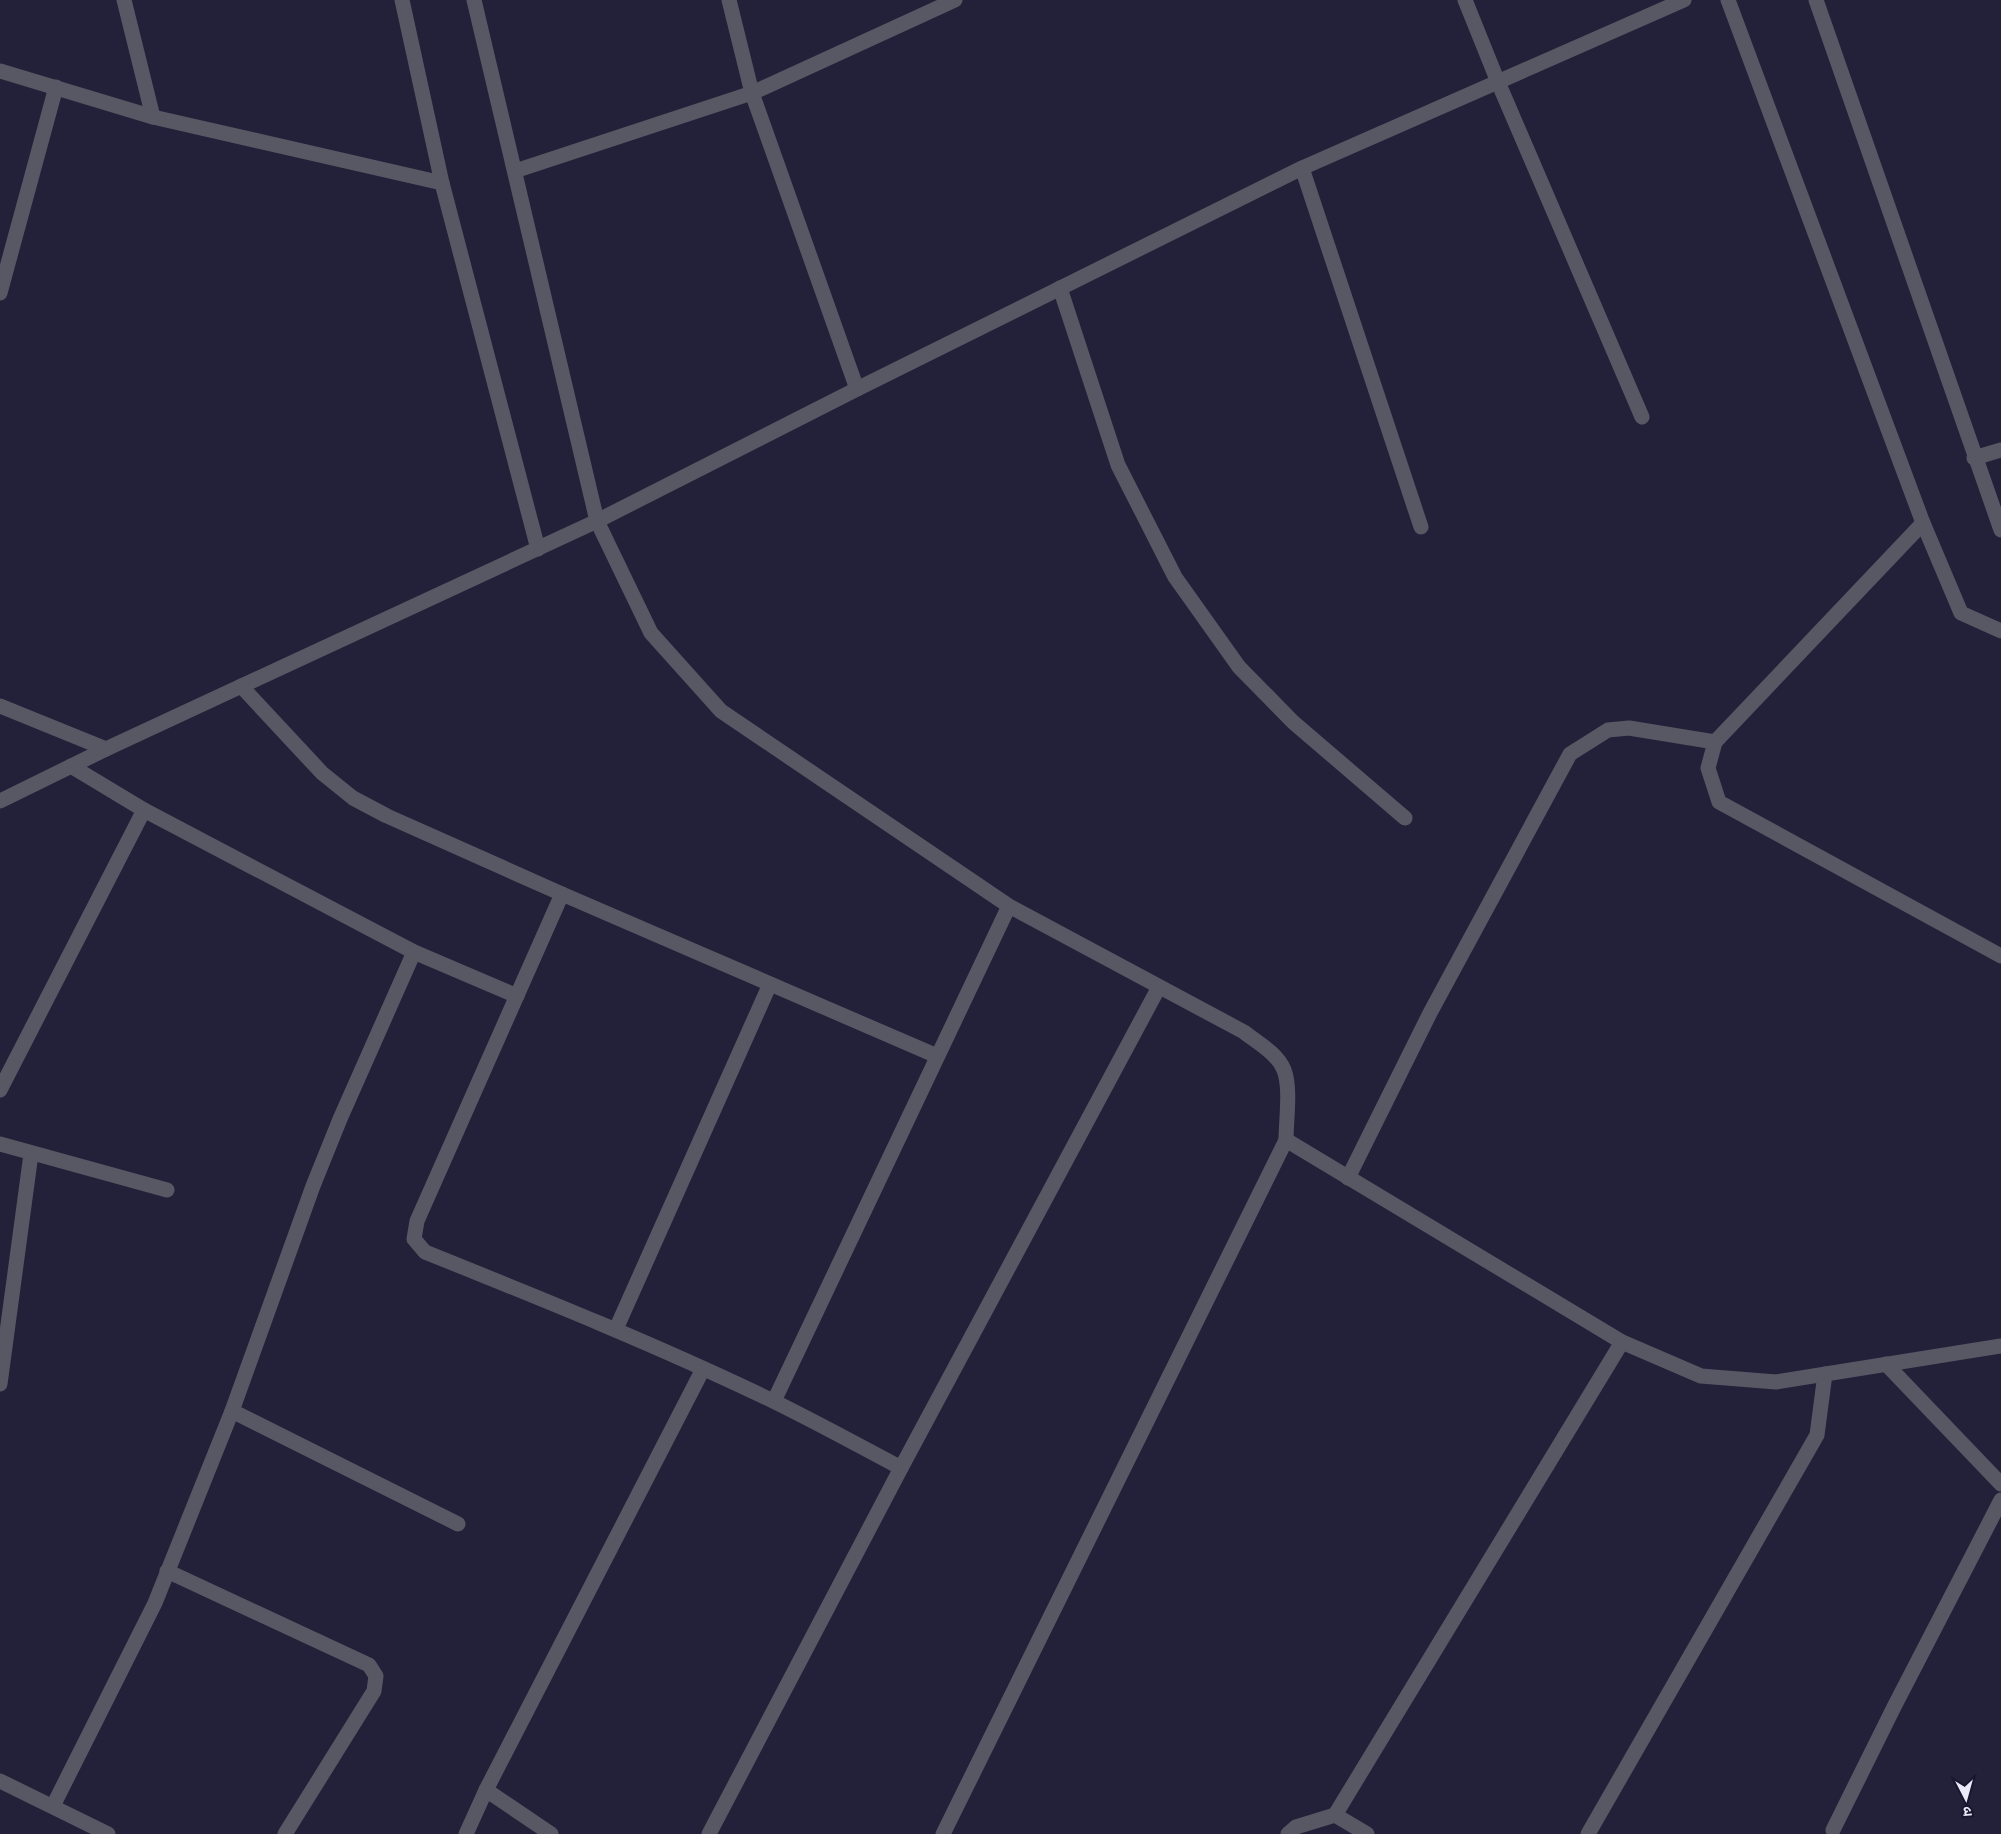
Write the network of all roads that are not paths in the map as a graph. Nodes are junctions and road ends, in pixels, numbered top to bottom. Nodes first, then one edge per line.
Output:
1 (124, 0) edge
2 (402, 0) edge
3 (474, 0) edge
4 (729, 0) edge
5 (955, 0) edge
6 (1465, 0) edge
7 (1684, 0) edge
8 (1728, 0) edge
9 (1816, 0) edge
10 (0, 71) edge
11 (1498, 82) junction
12 (56, 87) junction
13 (752, 93) junction
14 (153, 117) junction
15 (1302, 168) junction
16 (515, 171) junction
17 (442, 183) junction
18 (1060, 288) junction
19 (0, 293) edge
20 (857, 389) junction
21 (1642, 417) dead end
22 (2001, 450) edge
23 (1974, 458) junction
24 (597, 521) junction
25 (1923, 522) junction
26 (1421, 527) dead end
27 (2001, 530) edge
28 (538, 549) junction
29 (2001, 631) edge
30 (241, 686) junction
31 (0, 706) edge
32 (1715, 742) junction
33 (106, 749) junction
34 (71, 766) junction
35 (0, 801) edge
36 (144, 810) junction
37 (1405, 818) dead end
38 (562, 894) junction
39 (1009, 906) junction
40 (414, 952) junction
41 (2001, 956) edge
42 (770, 984) junction
43 (1159, 987) junction
44 (517, 996) junction
45 (937, 1056) junction
46 (0, 1090) edge
47 (1286, 1140) junction
48 (0, 1144) edge
49 (31, 1154) junction
50 (1348, 1178) junction
51 (168, 1190) dead end
52 (616, 1330) junction
53 (1622, 1342) junction
54 (2001, 1346) edge
55 (1886, 1364) junction
56 (703, 1369) junction
57 (1825, 1374) junction
58 (0, 1384) edge
59 (774, 1401) junction
60 (232, 1411) junction
61 (901, 1468) junction
62 (2001, 1484) edge
63 (2001, 1500) edge
64 (458, 1524) dead end
65 (167, 1572) junction
66 (0, 1781) edge
67 (486, 1790) junction
68 (53, 1806) junction
69 (1335, 1815) junction
70 (1833, 1830) dead end
71 (108, 1834) edge
72 (285, 1834) edge
73 (466, 1834) edge
74 (551, 1834) edge
75 (708, 1834) edge
76 (943, 1834) edge
77 (1288, 1834) edge
78 (1367, 1834) edge
79 (1588, 1834) edge

1 - 14 street
2 - 17 street
3 - 16 street
4 - 13 street
5 - 13 street
6 - 11 street
7 - 11 street
8 - 25 street
9 - 23 street
10 - 12 street
11 - 15 street
11 - 21 street
12 - 14 street
12 - 19 street
13 - 16 street
13 - 20 street
14 - 17 street
15 - 18 street
15 - 26 street
16 - 24 street
17 - 28 street
18 - 20 street
18 - 37 street
20 - 24 street
22 - 23 street
23 - 27 street
24 - 28 street
24 - 39 street
25 - 29 street
25 - 32 street
28 - 30 street
30 - 33 street
30 - 38 street
31 - 33 street
32 - 41 street
32 - 50 street
33 - 34 street
34 - 35 street
34 - 36 street
36 - 40 street
36 - 46 street
38 - 42 street
38 - 44 street
39 - 43 street
39 - 45 street
40 - 44 street
40 - 60 street
42 - 45 street
42 - 52 street
43 - 47 street
43 - 61 street
44 - 52 street
45 - 59 street
47 - 50 street
47 - 76 street
48 - 49 street
49 - 51 street
49 - 58 street
50 - 53 street
52 - 56 street
53 - 57 street
53 - 69 street
54 - 55 street
55 - 57 street
55 - 62 street
56 - 59 street
56 - 67 street
57 - 79 street
59 - 61 street
60 - 64 street
60 - 65 street
61 - 75 street
63 - 70 street
65 - 68 street
65 - 72 street
66 - 68 street
67 - 73 street
67 - 74 street
68 - 71 street
69 - 77 street
69 - 78 street

